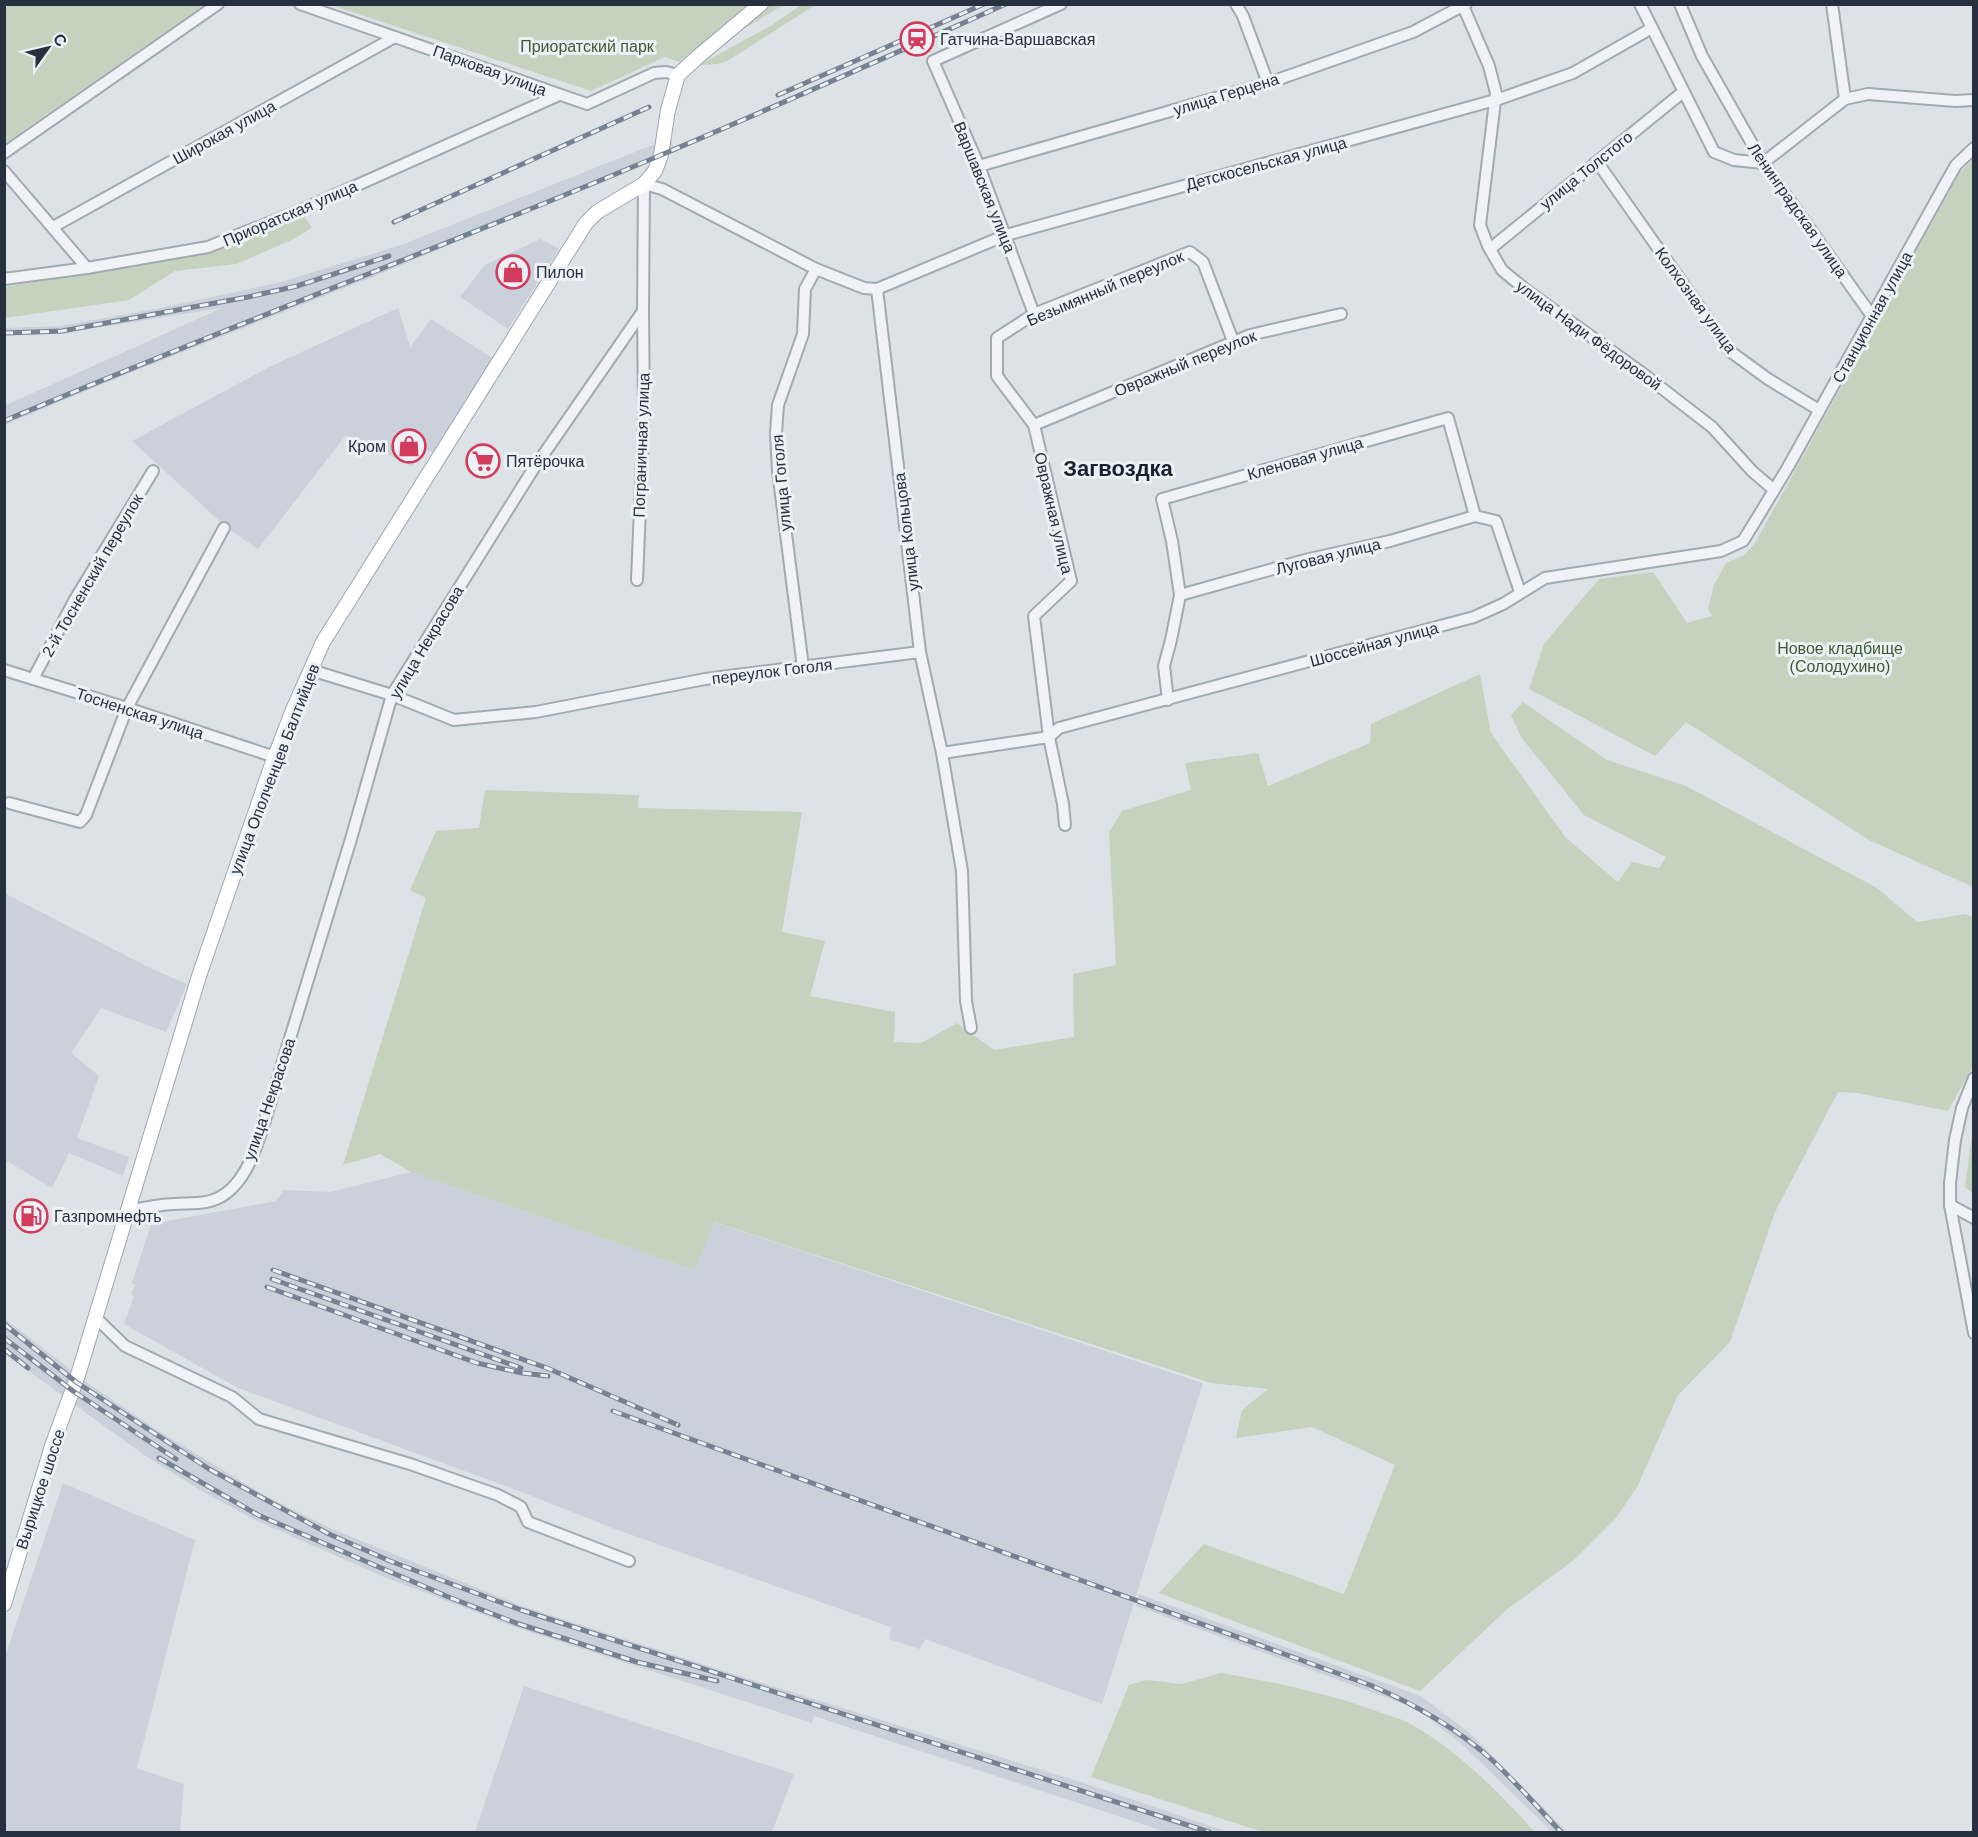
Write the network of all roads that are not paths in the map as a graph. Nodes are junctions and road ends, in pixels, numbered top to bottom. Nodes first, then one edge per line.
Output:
1 (218, 4) edge
2 (300, 4) edge
3 (761, 4) edge
4 (1061, 4) edge
5 (1236, 4) edge
6 (1640, 4) edge
7 (1680, 4) edge
8 (1832, 4) edge
9 (1464, 5) edge
10 (1652, 28) junction
11 (395, 37) junction
12 (678, 75) junction
13 (1268, 83) junction
14 (1683, 92) junction
15 (560, 95) junction
16 (1845, 99) junction
17 (1495, 100) junction
18 (1974, 100) edge
19 (1974, 148) edge
20 (4, 153) edge
21 (1598, 163) junction
22 (1763, 163) junction
23 (979, 166) junction
24 (4, 171) edge
25 (644, 184) junction
26 (52, 227) junction
27 (1006, 235) junction
28 (1490, 249) junction
29 (87, 268) junction
30 (816, 269) junction
31 (4, 279) edge
32 (877, 289) junction
33 (643, 311) junction
34 (1035, 314) junction
35 (1341, 314) dead end
36 (1872, 316) junction
37 (1233, 341) junction
38 (997, 376) joint
39 (1819, 410) junction
40 (1034, 425) junction
41 (153, 471) dead end
42 (1774, 490) junction
43 (1475, 516) junction
44 (224, 528) dead end
45 (637, 580) dead end
46 (1520, 592) junction
47 (1180, 595) junction
48 (920, 652) junction
49 (803, 667) junction
50 (4, 670) edge
51 (311, 670) junction
52 (33, 679) junction
53 (392, 695) junction
54 (1168, 700) junction
55 (127, 708) junction
56 (1049, 737) junction
57 (942, 753) junction
58 (275, 757) junction
59 (9, 803) dead end
60 (1065, 825) dead end
61 (971, 1028) dead end
62 (1974, 1078) edge
63 (1950, 1205) junction
64 (127, 1211) junction
65 (1974, 1218) edge
66 (96, 1317) junction
67 (1974, 1333) edge
68 (78, 1374) joint
69 (629, 1561) dead end
70 (4, 1604) edge

1 - 20 street
2 - 11 street, Парковая улица
3 - 12 main road
4 - 23 street, Варшавская улица
5 - 13 street
6 - 10 street
7 - 22 street, Ленинградская улица
8 - 16 street
9 - 13 street, улица Герцена
9 - 17 street, улица Нади Фёдоровой
10 - 14 street
10 - 17 street, Детскосельская улица
11 - 15 street, Парковая улица
11 - 26 street, Широкая улица
12 - 15 street, Парковая улица
12 - 25 main road, улица Ополченцев Балтийцев
13 - 23 street, улица Герцена
14 - 21 street, улица Толстого
14 - 22 street
15 - 29 street, Приоратская улица
16 - 18 street
16 - 22 street
17 - 27 street, Детскосельская улица
17 - 28 street, улица Нади Фёдоровой
19 - 36 street, Станционная улица
21 - 28 street, улица Толстого
21 - 39 street, Колхозная улица
22 - 36 street, Ленинградская улица
23 - 27 street, Варшавская улица
24 - 26 street
25 - 30 street
25 - 33 street
25 - 51 main road, улица Ополченцев Балтийцев
26 - 29 street
27 - 32 street, Детскосельская улица
27 - 34 street, Варшавская улица
28 - 42 street, улица Нади Фёдоровой
29 - 31 street, Приоратская улица
30 - 32 street
30 - 49 street, улица Гоголя
32 - 48 street, улица Кольцова
33 - 45 street, Пограничная улица
33 - 53 street, улица Некрасова
34 - 37 street, Безымянный переулок
34 - 38 street, Безымянный переулок
35 - 37 street, Овражный переулок
36 - 39 street, Станционная улица
37 - 40 street, Овражный переулок
38 - 40 street, Овражная улица
39 - 42 street, Станционная улица
40 - 56 street, Овражная улица
41 - 52 street, 2-й Тосненский переулок
42 - 46 street, Шоссейная улица
43 - 46 street
43 - 47 street, Луговая улица
43 - 47 street, Кленовая улица
44 - 55 street
46 - 54 street, Шоссейная улица
47 - 54 street
48 - 49 street, переулок Гоголя
48 - 57 street, улица Кольцова
49 - 53 street, переулок Гоголя
50 - 52 street, Тосненская улица
51 - 53 street, переулок Гоголя
51 - 58 main road, улица Ополченцев Балтийцев
52 - 55 street, Тосненская улица
53 - 64 street, улица Некрасова
54 - 56 street, Шоссейная улица
55 - 58 street, Тосненская улица
55 - 59 street
56 - 57 street, Шоссейная улица
56 - 60 street, Овражная улица
57 - 61 street, улица Кольцова
58 - 64 main road, улица Ополченцев Балтийцев
62 - 63 street
63 - 65 street
63 - 67 street
64 - 66 main road, улица Ополченцев Балтийцев
66 - 68 main road, улица Ополченцев Балтийцев
66 - 69 street
68 - 70 main road, Вырицкое шоссе

